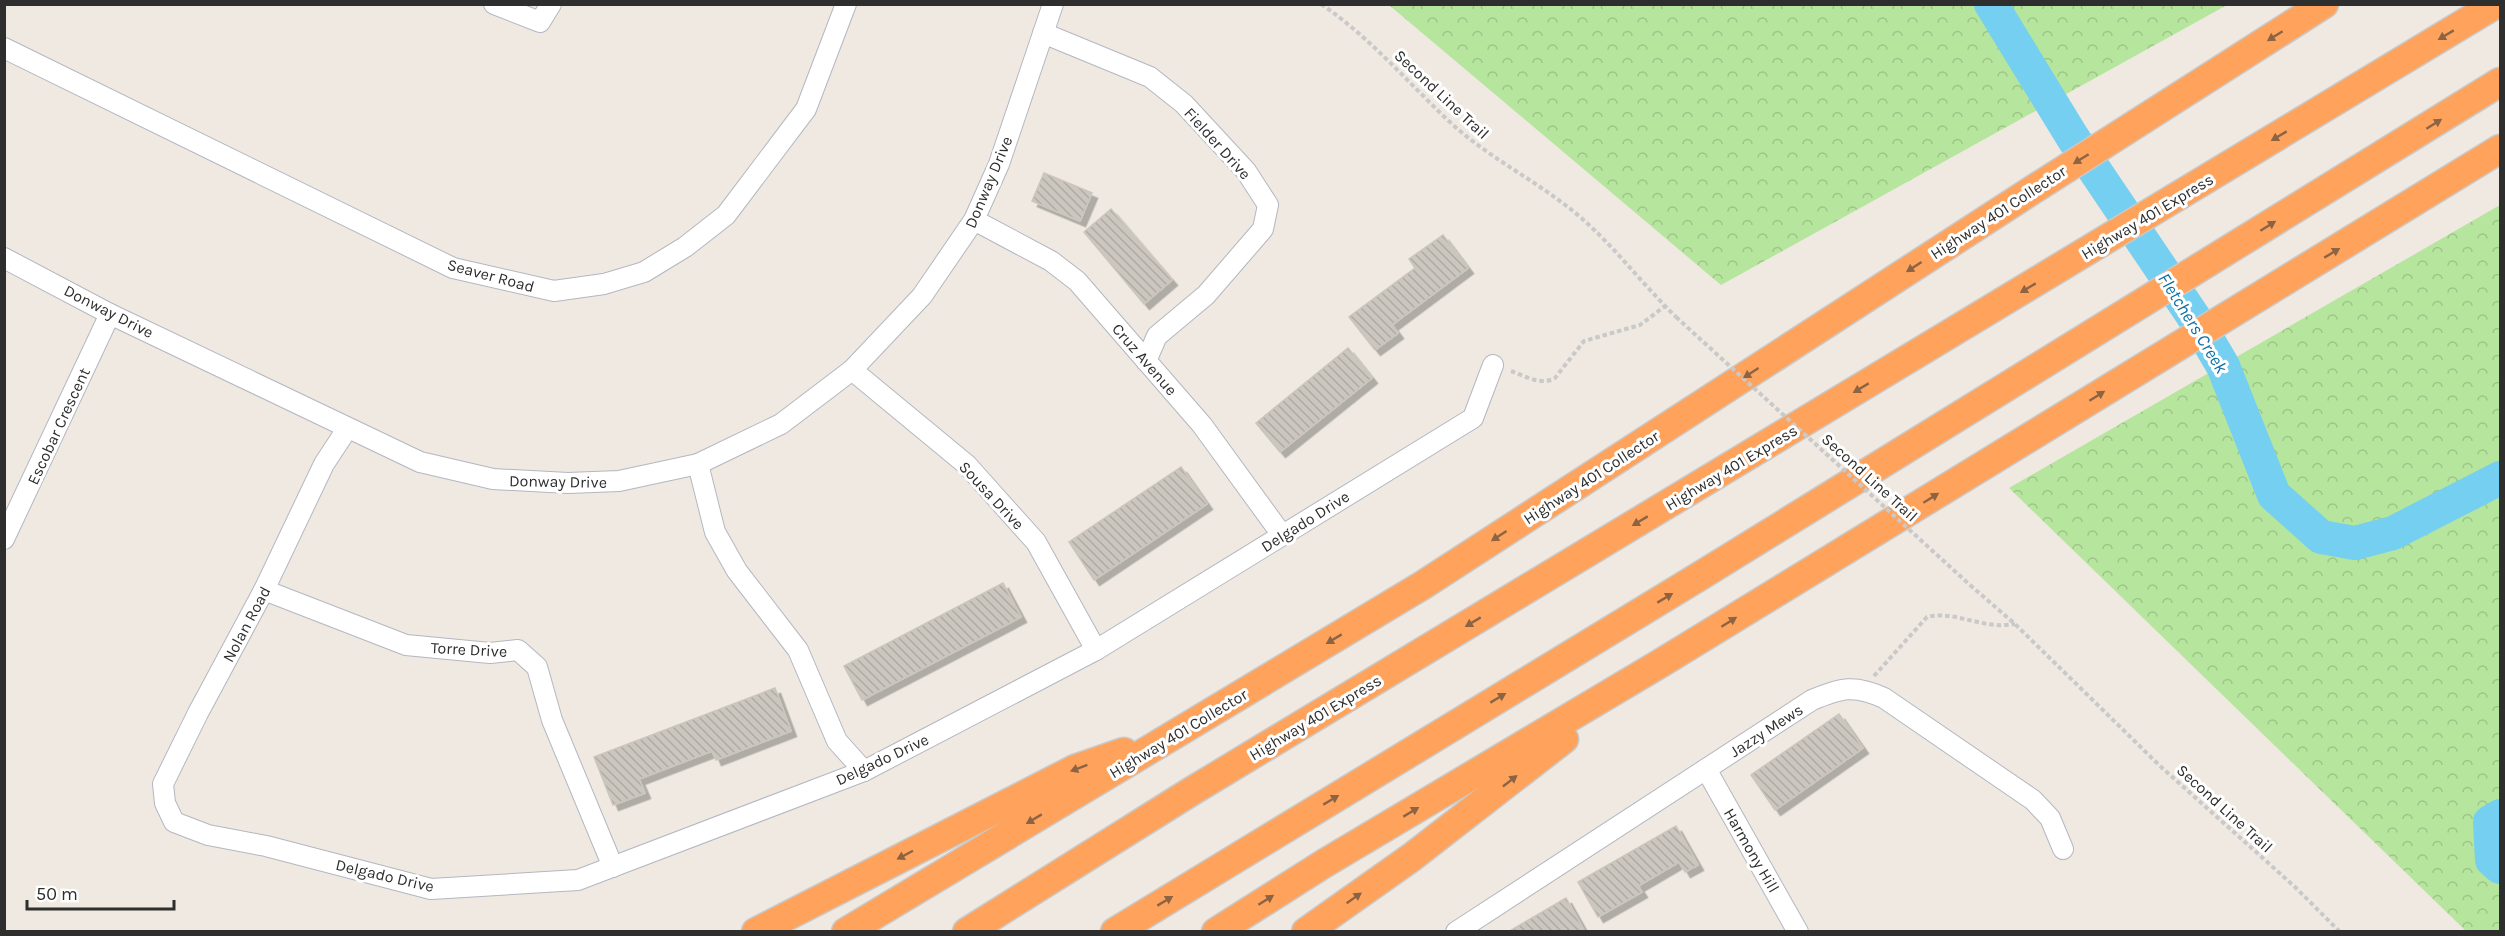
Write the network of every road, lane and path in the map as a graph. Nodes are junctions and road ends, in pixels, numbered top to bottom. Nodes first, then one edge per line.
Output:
1 (494, 4) edge
2 (551, 4) edge
3 (846, 4) edge
4 (1053, 4) edge
5 (1321, 4) edge
6 (2324, 4) edge
7 (2496, 4) edge
8 (1043, 33) junction
9 (4, 48) edge
10 (2500, 82) edge
11 (2500, 150) edge
12 (974, 220) junction
13 (4, 258) edge
14 (1665, 306) junction
15 (110, 314) junction
16 (1146, 361) junction
17 (1493, 364) joint
18 (852, 370) junction
19 (347, 429) junction
20 (698, 464) junction
21 (1282, 535) junction
22 (4, 538) edge
23 (264, 590) junction
24 (2014, 624) junction
25 (1096, 650) junction
26 (1661, 663) junction
27 (1866, 690) junction
28 (1174, 736) junction
29 (1706, 769) junction
30 (864, 771) junction
31 (174, 822) joint
32 (2063, 849) dead end
33 (613, 867) junction
34 (756, 932) edge
35 (846, 932) edge
36 (967, 932) edge
37 (1114, 932) edge
38 (1216, 932) edge
39 (1306, 932) edge
40 (1456, 932) edge
41 (1798, 932) edge
42 (2340, 932) edge

1 - 2 street
3 - 9 street, Seaver Road
4 - 8 street, Donway Drive
5 - 14 path, Second Line Trail
6 -> 28 highway, Highway 401 Collector
7 -> 36 highway, Highway 401 Express
8 - 12 street, Donway Drive
8 - 16 street, Fielder Drive
37 -> 10 highway
26 -> 11 highway
12 - 16 street, Cruz Avenue
12 - 18 street, Donway Drive
13 - 15 street, Donway Drive
14 - 17 path
14 - 24 path, Second Line Trail, bridge
15 - 19 street, Donway Drive
15 - 22 street, Escobar Crescent
16 - 21 street, Cruz Avenue
17 - 21 street, Delgado Drive
18 - 20 street, Donway Drive
18 - 25 street, Sousa Drive
19 - 20 street, Donway Drive
19 - 23 street, Nolan Road
20 - 30 street
21 - 25 street, Delgado Drive
23 - 31 street, Nolan Road
23 - 33 street, Torre Drive
24 - 27 path
24 - 42 path, Second Line Trail
25 - 30 street, Delgado Drive
38 -> 26 highway
39 -> 26 highway
27 - 29 street, Jazzy Mews
27 - 32 street
28 -> 34 highway
28 -> 35 highway, Highway 401 Collector
29 - 40 street, Jazzy Mews
29 - 41 street, Harmony Hill
30 - 33 street, Delgado Drive
31 - 33 street, Delgado Drive

